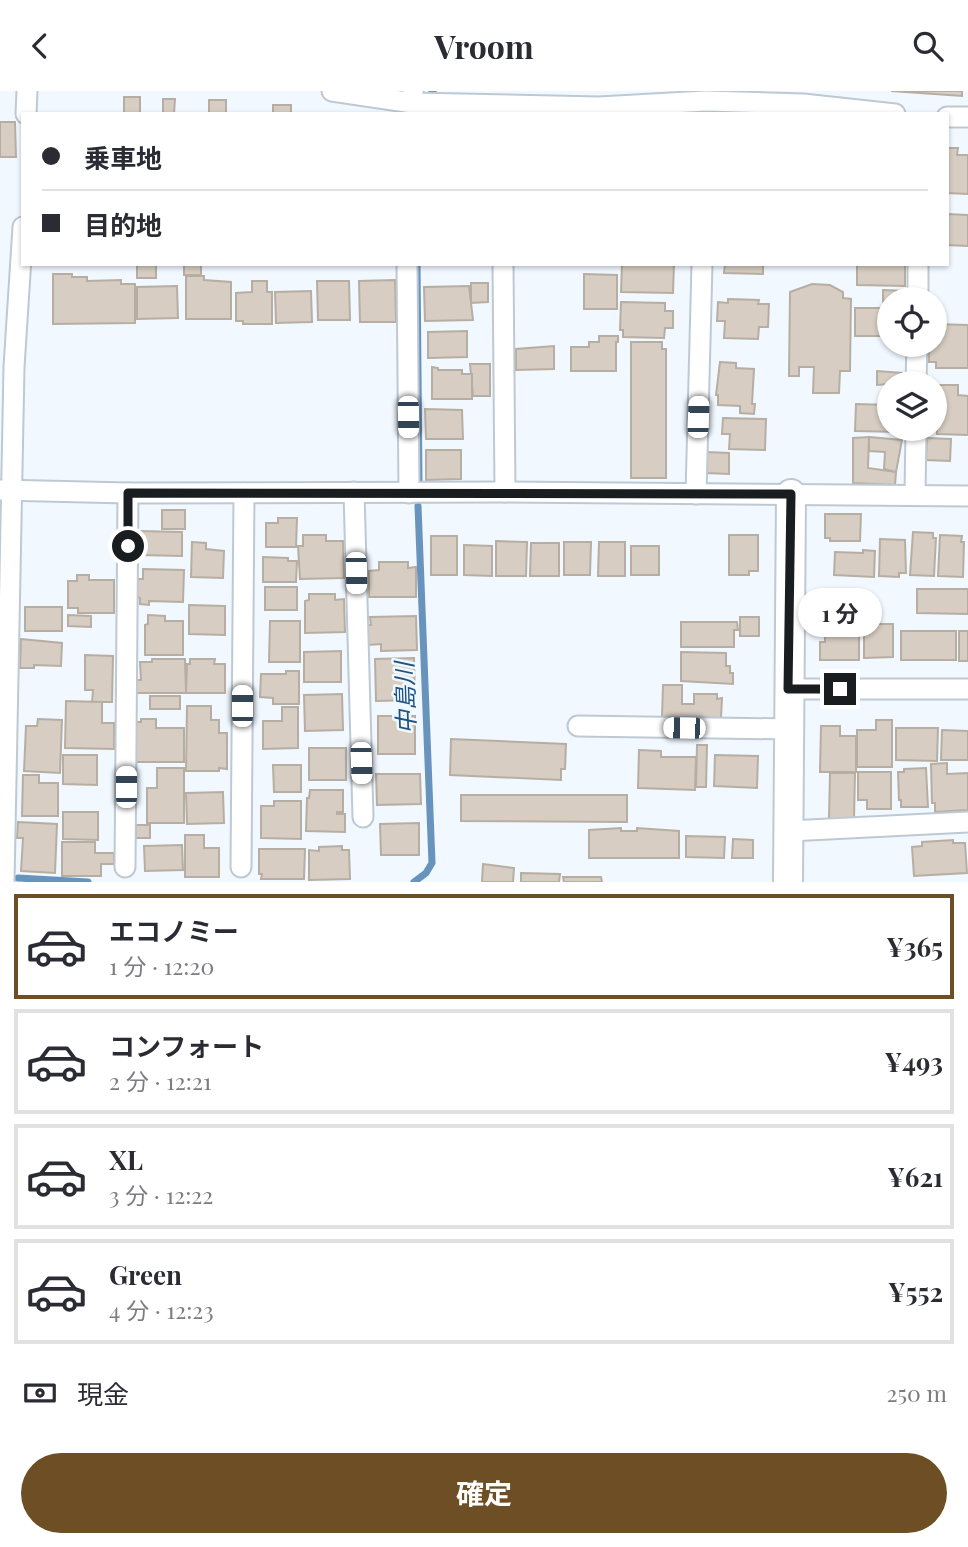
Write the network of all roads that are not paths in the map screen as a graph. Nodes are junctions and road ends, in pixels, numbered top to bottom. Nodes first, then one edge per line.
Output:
1 (27, 91) edge
2 (332, 91) edge
3 (803, 98) edge
4 (409, 103) edge
5 (706, 107) edge
6 (502, 110) edge
7 (26, 112) edge
8 (884, 112) edge
9 (949, 117) edge
10 (968, 117) edge
11 (21, 255) edge
12 (407, 266) edge
13 (503, 266) edge
14 (702, 266) edge
15 (918, 266) edge
16 (918, 287) edge
17 (7, 367) edge
18 (916, 441) edge
19 (6, 490) edge
20 (244, 492) junction
21 (354, 492) junction
22 (505, 492) junction
23 (128, 493) junction
24 (409, 493) junction
25 (696, 494) junction
26 (791, 494) junction
27 (915, 495) junction
28 (968, 496) edge
29 (5, 579) edge
30 (5, 656) edge
31 (788, 689) junction
32 (968, 689) edge
33 (578, 726) dead end
34 (789, 729) junction
35 (4, 777) edge
36 (363, 817) dead end
37 (968, 822) edge
38 (789, 831) junction
39 (125, 867) dead end
40 (241, 867) dead end
41 (4, 877) edge
42 (788, 882) edge

1 - 7 street
2 - 4 street
3 - 5 street
3 - 8 street
4 - 6 street
5 - 6 street
9 - 10 street
11 - 17 street
12 - 24 street
13 - 22 street
14 - 25 street
15 - 16 street
17 - 19 street
18 - 27 street
19 - 23 street
19 - 29 street
20 - 21 street
20 - 23 street
20 - 40 street
21 - 24 street
21 - 36 street
22 - 24 street
22 - 25 street
23 - 39 street
25 - 26 street
26 - 27 street
26 - 31 street
27 - 28 street
29 - 30 street
30 - 35 street
31 - 32 street
31 - 34 street
33 - 34 street
34 - 38 street
35 - 41 street
37 - 38 street
38 - 42 street

